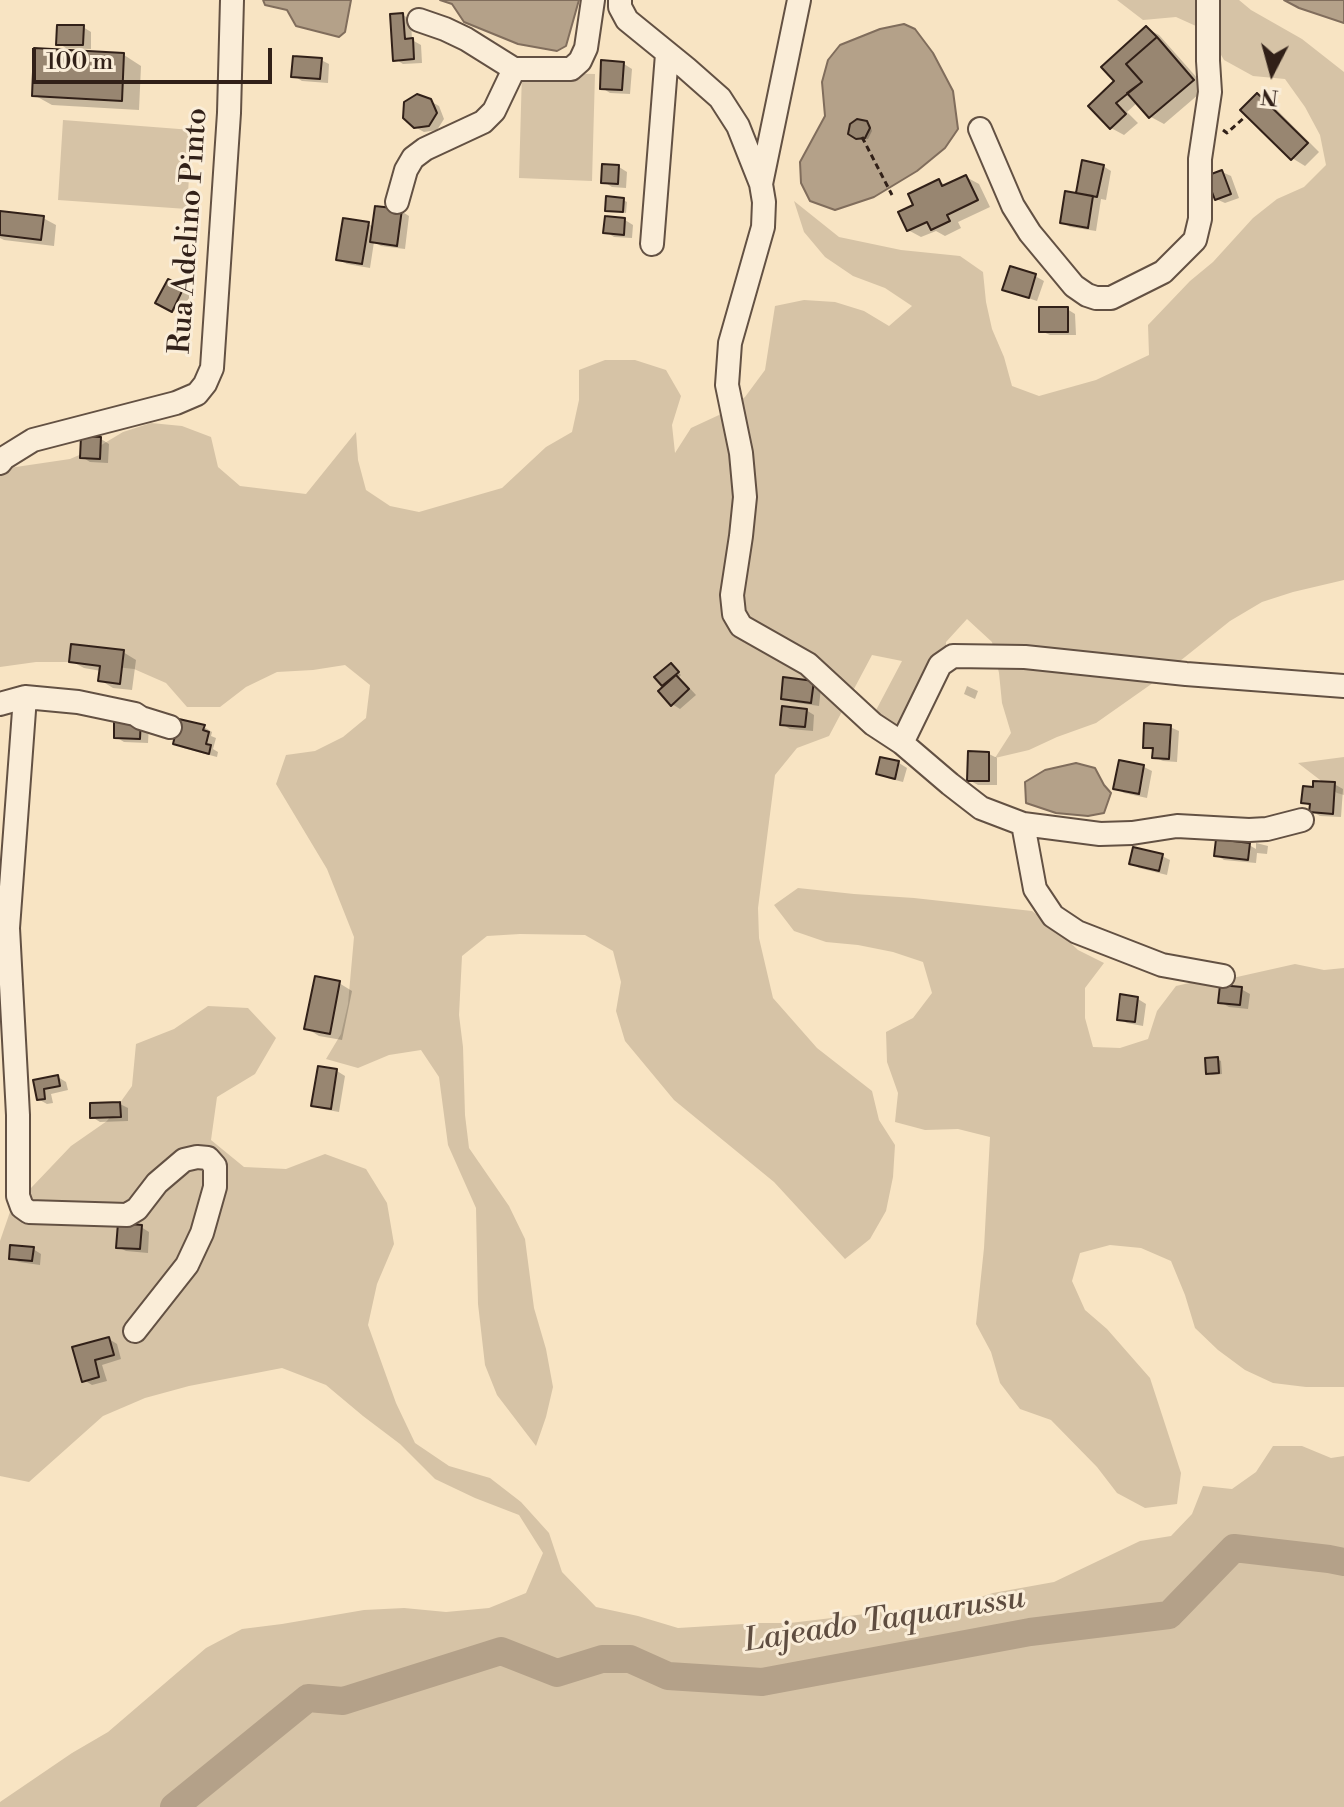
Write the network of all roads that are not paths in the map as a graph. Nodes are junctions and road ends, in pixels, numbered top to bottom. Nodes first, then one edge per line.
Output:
1 (232, 0) edge
2 (593, 0) edge
3 (620, 0) edge
4 (799, 0) edge
5 (1208, 0) edge
6 (419, 20) dead end
7 (667, 54) junction
8 (514, 69) junction
9 (980, 129) dead end
10 (761, 184) junction
11 (397, 202) dead end
12 (652, 244) dead end
13 (0, 463) edge
14 (1344, 686) edge
15 (25, 697) junction
16 (0, 704) edge
17 (170, 727) dead end
18 (902, 743) junction
19 (1302, 820) dead end
20 (1023, 824) junction
21 (1223, 976) dead end
22 (135, 1331) dead end

1 - 13 street, Rua Adelino Pinto
2 - 8 street
3 - 7 street
4 - 10 street
5 - 9 street
6 - 8 street
7 - 10 street
7 - 12 street
8 - 11 street
10 - 18 street
14 - 18 street
15 - 16 street
15 - 17 street
15 - 22 street
18 - 20 street
19 - 20 street
20 - 21 street

